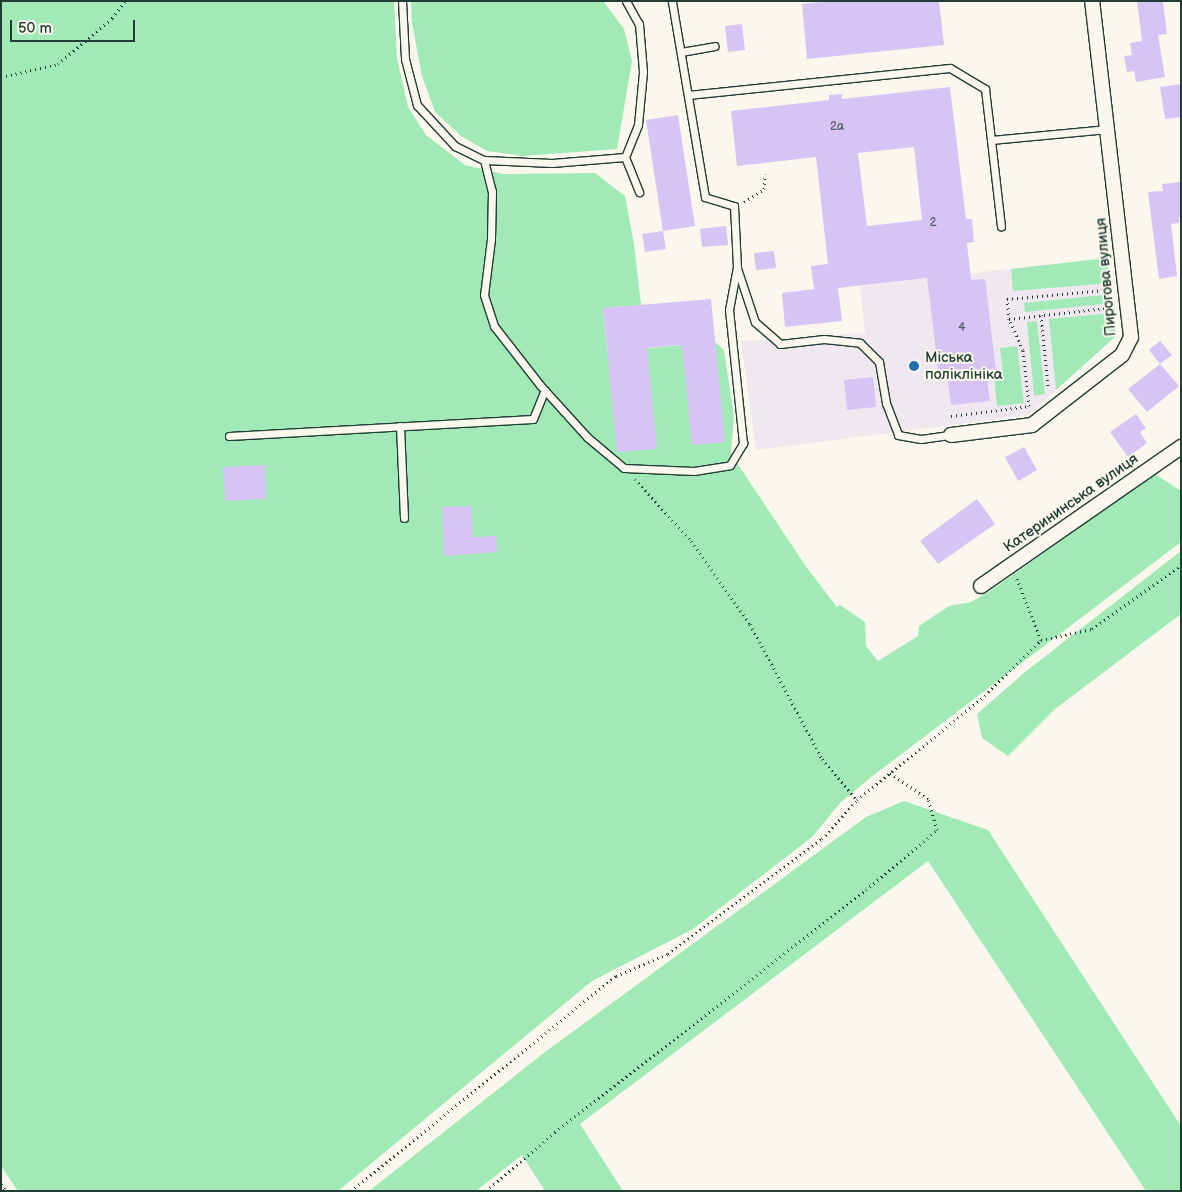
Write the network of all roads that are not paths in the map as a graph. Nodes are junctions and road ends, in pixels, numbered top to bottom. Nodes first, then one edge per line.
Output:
1 (402, 1) edge
2 (626, 1) edge
3 (672, 1) edge
4 (1092, 1) edge
5 (714, 46) dead end
6 (681, 52) junction
7 (688, 95) junction
8 (1107, 129) junction
9 (991, 140) junction
10 (626, 157) junction
11 (484, 160) junction
12 (639, 192) dead end
13 (1001, 226) dead end
14 (737, 268) junction
15 (545, 390) junction
16 (400, 426) junction
17 (951, 435) joint
18 (229, 436) dead end
19 (1181, 447) edge
20 (404, 518) dead end
21 (981, 586) dead end

1 - 11 lane
2 - 10 lane
3 - 6 lane
4 - 8 street, Пирогова вулиця
5 - 6 lane
6 - 7 lane
7 - 9 lane
7 - 14 lane
8 - 9 lane
8 - 17 street, Пирогова вулиця
9 - 13 lane
10 - 11 lane
10 - 12 lane
11 - 15 lane
14 - 15 lane
14 - 17 lane
15 - 16 lane
16 - 18 lane
16 - 20 lane
19 - 21 street, Катерининська вулиця

